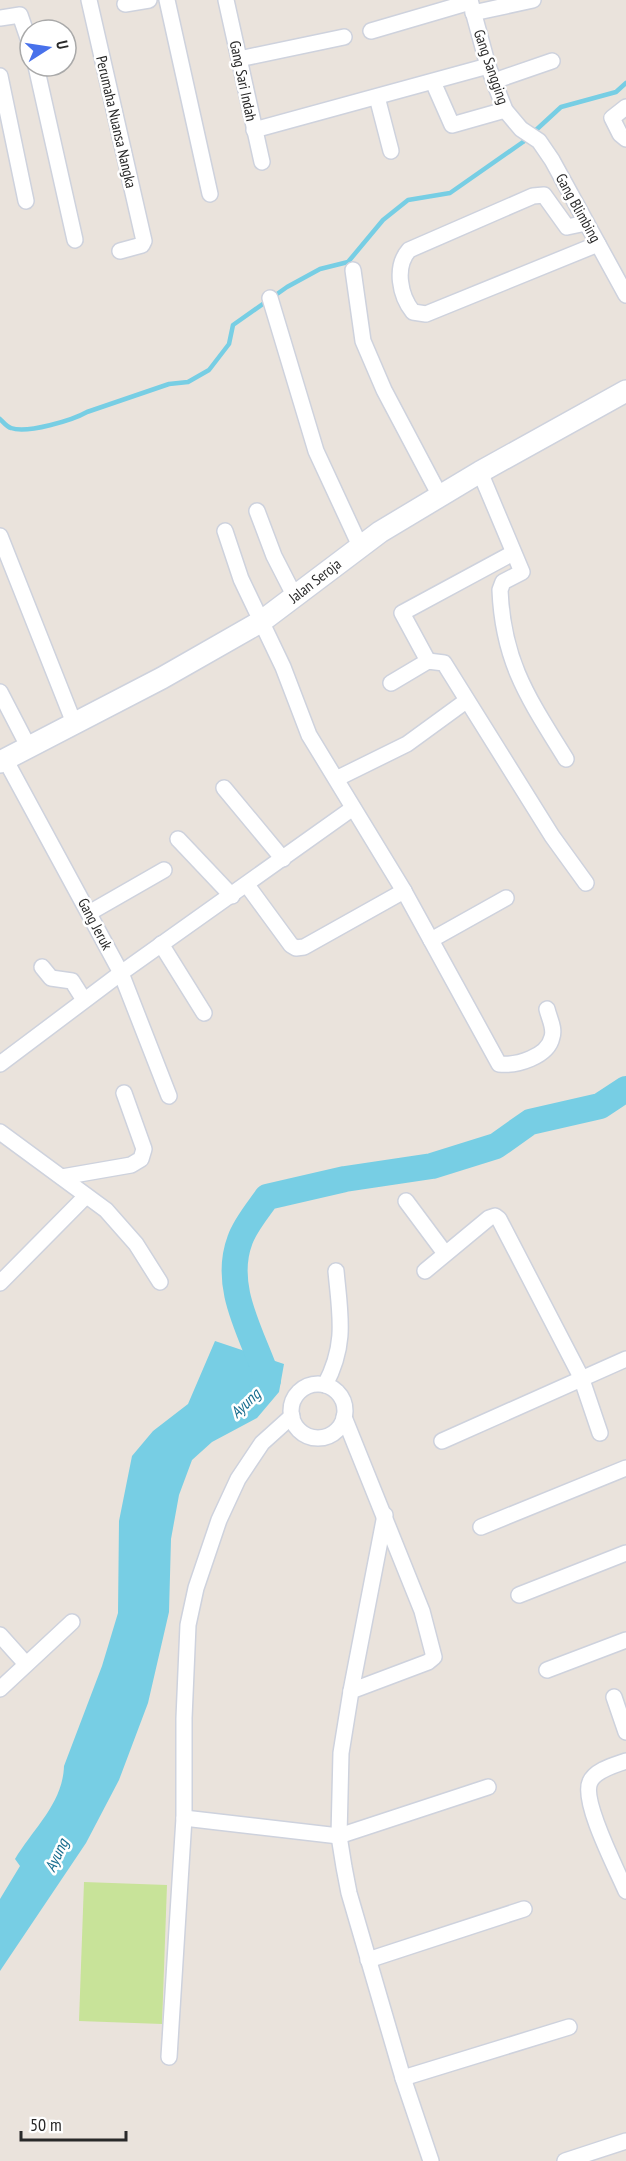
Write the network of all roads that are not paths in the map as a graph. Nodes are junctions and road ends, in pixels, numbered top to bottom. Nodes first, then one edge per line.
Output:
1 (89, 0) edge
2 (149, 0) edge
3 (167, 0) edge
4 (226, 0) edge
5 (533, 0) edge
6 (125, 4) dead end
7 (471, 5) edge
8 (0, 18) edge
9 (21, 18) edge
10 (370, 31) dead end
11 (344, 37) dead end
12 (239, 59) junction
13 (552, 61) dead end
14 (488, 66) junction
15 (0, 76) edge
16 (39, 78) edge
17 (494, 81) junction
18 (433, 82) junction
19 (377, 97) junction
20 (626, 107) edge
21 (505, 110) junction
22 (521, 129) joint
23 (254, 130) junction
24 (626, 139) edge
25 (391, 151) dead end
26 (262, 162) dead end
27 (210, 194) dead end
28 (26, 201) dead end
29 (586, 224) junction
30 (75, 240) dead end
31 (598, 244) junction
32 (120, 251) dead end
33 (353, 270) dead end
34 (626, 295) edge
35 (270, 298) dead end
36 (626, 391) edge
37 (480, 472) junction
38 (440, 496) junction
39 (257, 511) dead end
40 (225, 531) dead end
41 (0, 536) edge
42 (360, 546) junction
43 (513, 553) junction
44 (295, 597) junction
45 (262, 621) junction
46 (428, 661) junction
47 (391, 683) dead end
48 (0, 692) edge
49 (466, 701) junction
50 (74, 723) junction
51 (28, 746) junction
52 (566, 759) dead end
53 (3, 760) edge
54 (338, 778) junction
55 (224, 788) dead end
56 (353, 808) junction
57 (178, 839) dead end
58 (283, 859) junction
59 (164, 870) dead end
60 (586, 883) dead end
61 (247, 885) junction
62 (404, 891) junction
63 (232, 896) junction
64 (506, 898) dead end
65 (89, 914) junction
66 (431, 940) junction
67 (161, 944) junction
68 (42, 967) dead end
69 (121, 973) junction
70 (84, 1000) junction
71 (547, 1009) dead end
72 (204, 1013) dead end
73 (0, 1064) edge
74 (124, 1093) dead end
75 (169, 1096) dead end
76 (0, 1132) edge
77 (62, 1177) junction
78 (86, 1196) junction
79 (406, 1201) dead end
80 (444, 1252) junction
81 (336, 1271) dead end
82 (425, 1271) dead end
83 (160, 1282) dead end
84 (0, 1283) edge
85 (626, 1359) edge
86 (582, 1377) junction
87 (326, 1385) junction
88 (292, 1416) junction
89 (344, 1417) junction
90 (600, 1432) dead end
91 (442, 1441) dead end
92 (626, 1468) edge
93 (385, 1515) junction
94 (481, 1527) dead end
95 (626, 1553) edge
96 (519, 1594) dead end
97 (72, 1622) dead end
98 (0, 1635) edge
99 (626, 1640) edge
100 (26, 1665) junction
101 (548, 1670) dead end
102 (0, 1689) edge
103 (351, 1691) junction
104 (614, 1696) dead end
105 (626, 1732) edge
106 (626, 1761) edge
107 (488, 1787) dead end
108 (184, 1818) junction
109 (339, 1836) junction
110 (626, 1892) edge
111 (524, 1909) dead end
112 (368, 1960) junction
113 (569, 2027) dead end
114 (169, 2057) dead end
115 (403, 2078) junction
116 (626, 2141) edge
117 (431, 2161) edge
118 (565, 2161) edge

1 - 32 street, Perumaha Nuansa Nangka
2 - 6 street
3 - 27 street
4 - 12 street, Gang Sari Indah
5 - 7 street
7 - 10 street
7 - 14 street, Gang Sangging
8 - 9 street
11 - 12 street
12 - 23 street, Gang Sari Indah
13 - 17 street
14 - 17 street, Gang Sangging
14 - 18 street
15 - 28 street
16 - 30 street
17 - 21 street, Gang Sangging
18 - 19 street
18 - 21 street
19 - 23 street
19 - 25 street
20 - 24 street
21 - 22 street, Gang Sangging
22 - 29 street, Gang Blimbing
23 - 26 street, Gang Sari Indah
29 - 31 street, Gang Blimbing
29 - 31 street
31 - 34 street, Gang Blimbing
33 - 38 street
35 - 42 street
36 - 37 street, Jalan Seroja
37 - 38 street, Jalan Seroja
37 - 43 street
38 - 42 street, Jalan Seroja
39 - 44 street
40 - 45 street
41 - 50 street
42 - 44 street, Jalan Seroja
43 - 46 street
43 - 52 street
44 - 45 street, Jalan Seroja
45 - 50 street, Jalan Seroja
45 - 54 street
46 - 47 street
46 - 49 street
48 - 51 street
49 - 54 street
49 - 60 street
50 - 51 street, Jalan Seroja
51 - 53 street, Jalan Seroja
53 - 65 street, Gang Jeruk
54 - 56 street
55 - 58 street
56 - 58 street
56 - 62 street
57 - 63 street
58 - 61 street
59 - 65 street
61 - 62 street
61 - 63 street
62 - 66 street
63 - 67 street
64 - 66 street
65 - 69 street, Gang Jeruk
66 - 71 street
67 - 69 street
67 - 72 street
68 - 70 street
69 - 70 street
69 - 75 street, Gang Jeruk
70 - 73 street
74 - 77 street
76 - 77 street
77 - 78 street
78 - 83 street
78 - 84 street
79 - 80 street
80 - 82 street
80 - 86 street
81 - 87 street
85 - 86 street
86 - 90 street
86 - 91 street
87 - 88 street
87 - 89 street
88 - 89 street
88 - 108 street
89 - 93 street
92 - 94 street
93 - 103 street
93 - 103 street
95 - 96 street
97 - 100 street
98 - 100 street
99 - 101 street
100 - 102 street
103 - 109 street
104 - 105 street
106 - 110 street
107 - 109 street
108 - 109 street
108 - 114 street
109 - 112 street
111 - 112 street
112 - 115 street
113 - 115 street
115 - 117 street
116 - 118 street

